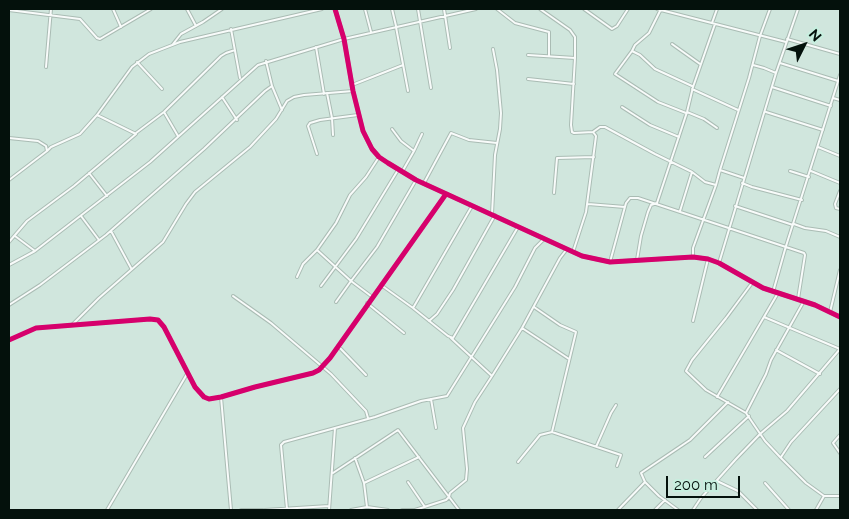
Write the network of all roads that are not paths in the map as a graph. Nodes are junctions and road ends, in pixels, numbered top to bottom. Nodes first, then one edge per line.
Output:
1 (51, 9) edge
2 (113, 9) edge
3 (151, 9) edge
4 (187, 9) edge
5 (222, 9) edge
6 (322, 9) edge
7 (335, 9) edge
8 (366, 9) edge
9 (392, 9) edge
10 (418, 9) edge
11 (444, 9) edge
12 (476, 9) edge
13 (497, 9) edge
14 (540, 9) edge
15 (584, 9) edge
16 (628, 9) edge
17 (657, 9) edge
18 (717, 9) edge
19 (770, 9) edge
20 (798, 9) edge
21 (9, 10) edge
22 (661, 10) junction
23 (50, 15) junction
24 (446, 16) junction
25 (421, 22) junction
26 (712, 23) junction
27 (715, 24) junction
28 (196, 26) junction
29 (396, 26) junction
30 (120, 27) junction
31 (231, 29) junction
32 (371, 32) junction
33 (760, 36) junction
34 (344, 39) junction
35 (787, 41) junction
36 (173, 44) junction
37 (672, 44) dead end
38 (316, 47) junction
39 (450, 48) dead end
40 (493, 49) dead end
41 (235, 50) junction
42 (632, 51) junction
43 (840, 54) edge
44 (528, 55) dead end
45 (549, 56) junction
46 (575, 58) junction
47 (266, 61) junction
48 (136, 62) junction
49 (780, 63) junction
50 (403, 65) junction
51 (701, 65) junction
52 (752, 65) junction
53 (46, 67) dead end
54 (776, 74) junction
55 (840, 76) edge
56 (241, 79) junction
57 (528, 79) dead end
58 (838, 81) junction
59 (574, 84) junction
60 (352, 85) junction
61 (272, 86) junction
62 (772, 87) junction
63 (431, 88) dead end
64 (693, 88) junction
65 (162, 89) dead end
66 (353, 91) junction
67 (408, 91) dead end
68 (326, 93) junction
69 (222, 96) junction
70 (833, 98) junction
71 (840, 100) edge
72 (831, 106) junction
73 (622, 107) dead end
74 (282, 110) junction
75 (739, 110) junction
76 (164, 112) junction
77 (765, 112) junction
78 (686, 113) junction
79 (358, 114) junction
80 (97, 115) junction
81 (332, 118) junction
82 (236, 120) junction
83 (717, 128) dead end
84 (392, 129) dead end
85 (823, 130) junction
86 (593, 132) junction
87 (136, 134) junction
88 (422, 134) dead end
89 (333, 135) dead end
90 (178, 136) junction
91 (679, 137) junction
92 (9, 138) edge
93 (497, 143) junction
94 (818, 148) junction
95 (47, 150) junction
96 (414, 151) junction
97 (317, 154) dead end
98 (840, 156) edge
99 (379, 158) junction
100 (594, 158) junction
101 (671, 161) junction
102 (398, 170) junction
103 (720, 170) junction
104 (790, 171) dead end
105 (811, 171) junction
106 (402, 172) junction
107 (692, 172) junction
108 (89, 173) junction
109 (809, 177) junction
110 (744, 178) junction
111 (9, 180) edge
112 (416, 180) junction
113 (424, 183) junction
114 (742, 183) junction
115 (840, 183) edge
116 (716, 185) junction
117 (840, 191) edge
118 (554, 193) dead end
119 (446, 194) junction
120 (107, 196) junction
121 (802, 200) junction
122 (657, 203) junction
123 (588, 204) junction
124 (472, 206) junction
125 (735, 206) junction
126 (624, 208) junction
127 (840, 209) edge
128 (680, 211) junction
129 (494, 215) junction
130 (81, 216) junction
131 (704, 220) junction
132 (794, 224) junction
133 (518, 226) junction
134 (729, 228) junction
135 (111, 231) junction
136 (15, 236) junction
137 (544, 238) junction
138 (840, 238) edge
139 (99, 240) junction
140 (9, 242) edge
141 (786, 246) junction
142 (567, 249) junction
143 (317, 250) junction
144 (35, 251) junction
145 (573, 252) junction
146 (693, 257) junction
147 (708, 259) junction
148 (637, 260) junction
149 (610, 262) junction
150 (719, 263) junction
151 (9, 265) edge
152 (336, 266) junction
153 (131, 269) junction
154 (840, 270) edge
155 (297, 277) dead end
156 (351, 282) junction
157 (752, 282) junction
158 (381, 285) junction
159 (321, 286) dead end
160 (773, 292) junction
161 (778, 293) junction
162 (233, 296) dead end
163 (372, 297) junction
164 (798, 300) junction
165 (804, 301) junction
166 (336, 302) dead end
167 (367, 304) junction
168 (9, 305) edge
169 (534, 306) junction
170 (413, 308) junction
171 (830, 312) junction
172 (764, 317) junction
173 (840, 317) edge
174 (430, 321) junction
175 (693, 321) dead end
176 (72, 325) junction
177 (789, 327) junction
178 (522, 328) junction
179 (404, 333) dead end
180 (451, 338) junction
181 (9, 340) edge
182 (338, 346) junction
183 (776, 350) junction
184 (471, 356) junction
185 (569, 360) junction
186 (323, 367) junction
187 (187, 373) junction
188 (820, 374) junction
189 (366, 375) dead end
190 (492, 376) junction
191 (840, 389) edge
192 (717, 397) junction
193 (221, 398) junction
194 (431, 399) junction
195 (728, 402) junction
196 (616, 405) dead end
197 (746, 413) junction
198 (749, 416) junction
199 (368, 418) junction
200 (335, 428) junction
201 (436, 428) dead end
202 (552, 432) junction
203 (760, 434) junction
204 (840, 435) edge
205 (596, 446) junction
206 (622, 450) dead end
207 (840, 453) edge
208 (621, 455) junction
209 (705, 457) dead end
210 (780, 457) junction
211 (354, 458) junction
212 (419, 458) junction
213 (518, 462) dead end
214 (617, 466) dead end
215 (332, 474) junction
216 (717, 481) junction
217 (408, 482) dead end
218 (645, 482) junction
219 (364, 483) junction
220 (765, 483) dead end
221 (824, 496) junction
222 (840, 496) edge
223 (449, 497) junction
224 (665, 500) junction
225 (330, 506) junction
226 (425, 507) junction
227 (368, 508) edge
228 (287, 509) junction
229 (107, 510) edge
230 (232, 510) edge
231 (241, 510) edge
232 (264, 510) edge
233 (329, 510) edge
234 (351, 510) edge
235 (388, 510) edge
236 (402, 510) edge
237 (415, 510) edge
238 (459, 510) edge
239 (618, 510) edge
240 (655, 510) edge
241 (678, 510) edge
242 (693, 510) edge
243 (757, 510) edge
244 (789, 510) edge
245 (816, 510) edge

1 - 23 street
2 - 30 street
3 - 30 street
4 - 28 street
5 - 28 street
6 - 31 street
7 - 34 street
8 - 32 street
9 - 29 street
10 - 25 street
11 - 24 street
12 - 24 street
13 - 45 street
14 - 46 street
15 - 16 street
17 - 22 street
18 - 26 street
19 - 33 street
20 - 35 street
21 - 23 street
22 - 26 street
22 - 42 street
23 - 30 street
23 - 53 street
24 - 25 street
24 - 39 street
25 - 29 street
25 - 63 street
26 - 27 street
27 - 33 street
27 - 51 street
28 - 36 street
29 - 32 street
29 - 50 street
31 - 36 street
31 - 41 street
32 - 34 street
33 - 35 street
33 - 52 street
34 - 38 street
34 - 60 street
35 - 43 street
35 - 49 street
36 - 48 street
37 - 51 street
38 - 47 street
38 - 68 street
40 - 93 street
41 - 56 street
41 - 76 street
42 - 64 street
42 - 78 street
44 - 45 street
45 - 46 street
46 - 59 street
47 - 56 street
47 - 61 street
48 - 65 street
48 - 80 street
49 - 54 street
49 - 58 street
50 - 60 street
50 - 67 street
51 - 64 street
52 - 54 street
52 - 75 street
54 - 62 street
55 - 58 street
56 - 69 street
57 - 59 street
58 - 70 street
59 - 86 street
60 - 66 street
61 - 74 street
61 - 82 street
62 - 72 street
62 - 77 street
64 - 75 street
64 - 78 street
66 - 68 street
66 - 79 street
68 - 74 street
68 - 81 street
69 - 82 street
69 - 90 street
70 - 71 street
70 - 72 street
72 - 85 street
73 - 91 street
74 - 153 street
75 - 103 street
76 - 87 street
76 - 90 street
77 - 85 street
77 - 110 street
78 - 83 street
78 - 91 street
79 - 81 street
79 - 99 street
80 - 87 street
80 - 95 street
81 - 89 street
81 - 97 street
82 - 135 street
84 - 96 street
85 - 94 street
86 - 100 street
86 - 101 street
87 - 108 street
88 - 96 street
90 - 120 street
91 - 101 street
92 - 95 street
93 - 113 street
93 - 129 street
94 - 98 street
94 - 105 street
95 - 111 street
96 - 106 street
99 - 102 street
99 - 143 street
100 - 118 street
100 - 123 street
101 - 107 street
101 - 122 street
102 - 106 street
102 - 152 street
103 - 110 street
103 - 116 street
104 - 109 street
105 - 109 street
105 - 115 street
106 - 112 street
107 - 116 street
107 - 128 street
108 - 120 street
108 - 136 street
109 - 121 street
110 - 114 street
112 - 113 street
112 - 156 street
113 - 119 street
114 - 121 street
114 - 125 street
116 - 131 street
117 - 127 street
119 - 124 street
119 - 158 street
120 - 130 street
121 - 132 street
122 - 126 street
122 - 128 street
122 - 148 street
123 - 126 street
123 - 145 street
124 - 129 street
124 - 170 street
125 - 132 street
125 - 134 street
126 - 149 street
128 - 131 street
129 - 133 street
129 - 174 street
130 - 139 street
130 - 144 street
131 - 134 street
131 - 146 street
132 - 138 street
132 - 141 street
133 - 137 street
133 - 180 street
134 - 141 street
134 - 150 street
135 - 139 street
135 - 153 street
136 - 140 street
136 - 144 street
137 - 142 street
137 - 184 street
139 - 168 street
141 - 160 street
141 - 164 street
142 - 145 street
142 - 169 street
143 - 152 street
143 - 155 street
144 - 151 street
145 - 149 street
146 - 147 street
146 - 148 street
147 - 150 street
147 - 175 street
148 - 149 street
150 - 157 street
152 - 156 street
152 - 159 street
153 - 176 street
154 - 171 street
156 - 163 street
156 - 166 street
157 - 160 street
157 - 192 street
158 - 163 street
158 - 170 street
160 - 161 street
161 - 164 street
161 - 172 street
162 - 186 street
163 - 167 street
164 - 165 street
165 - 171 street
165 - 177 street
167 - 179 street
167 - 182 street
169 - 178 street
169 - 185 street
170 - 174 street
171 - 173 street
172 - 177 street
172 - 192 street
174 - 180 street
176 - 181 street
176 - 187 street
177 - 183 street
177 - 188 street
178 - 185 street
178 - 190 street
180 - 184 street
182 - 186 street
182 - 189 street
183 - 188 street
183 - 197 street
184 - 190 street
184 - 194 street
185 - 202 street
186 - 193 street
186 - 199 street
187 - 193 street
187 - 229 street
188 - 203 street
190 - 223 street
191 - 210 street
192 - 195 street
193 - 230 street
194 - 199 street
194 - 201 street
195 - 197 street
195 - 218 street
196 - 205 street
197 - 198 street
198 - 203 street
198 - 209 street
199 - 200 street
200 - 215 street
200 - 228 street
202 - 205 street
202 - 213 street
203 - 210 street
203 - 216 street
204 - 207 street
205 - 208 street
206 - 208 street
208 - 214 street
210 - 221 street
211 - 212 street
211 - 215 street
211 - 219 street
212 - 219 street
212 - 223 street
215 - 225 street
216 - 242 street
216 - 243 street
217 - 226 street
218 - 224 street
218 - 239 street
219 - 227 street
220 - 244 street
221 - 222 street
221 - 245 street
223 - 226 street
223 - 238 street
224 - 240 street
224 - 241 street
225 - 228 street
225 - 233 street
226 - 237 street
227 - 234 street
227 - 235 street
228 - 232 street
231 - 232 street
236 - 237 street

